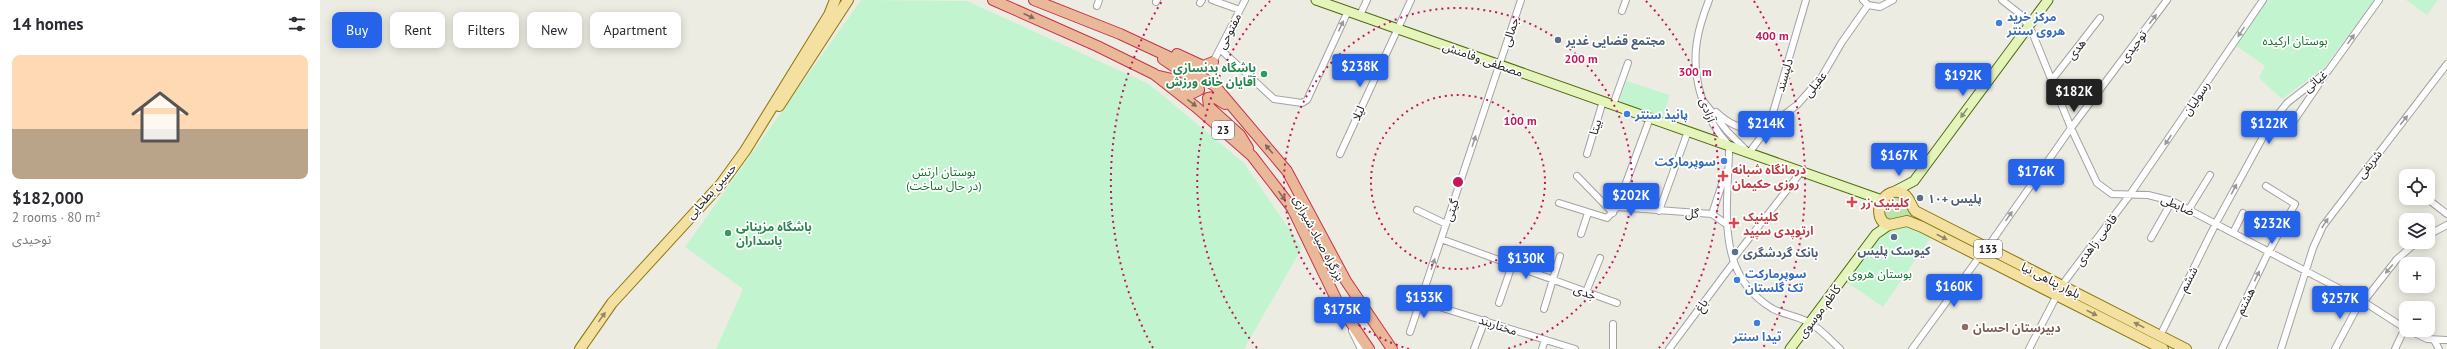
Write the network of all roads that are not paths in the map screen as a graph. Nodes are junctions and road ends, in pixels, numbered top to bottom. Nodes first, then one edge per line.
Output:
1 (835, 0) edge
2 (848, 0) edge
3 (993, 0) edge
4 (1034, 0) edge
5 (1212, 0) edge
6 (1245, 0) edge
7 (1316, 0) edge
8 (1367, 0) edge
9 (1411, 0) edge
10 (1521, 0) edge
11 (1626, 0) edge
12 (1708, 0) edge
13 (1806, 0) edge
14 (1863, 0) edge
15 (1893, 0) edge
16 (2048, 0) edge
17 (2167, 0) edge
18 (2263, 0) edge
19 (2379, 0) edge
20 (2006, 1) edge
21 (1868, 5) junction
22 (1240, 10) junction
23 (1348, 11) junction
24 (1622, 11) dead end
25 (1067, 13) junction
26 (1360, 16) junction
27 (2100, 18) dead end
28 (2028, 26) junction
29 (1397, 28) junction
30 (1220, 49) junction
31 (1153, 50) junction
32 (1213, 62) joint
33 (1628, 63) dead end
34 (2447, 64) edge
35 (1500, 65) junction
36 (2328, 70) junction
37 (1154, 74) junction
38 (2051, 81) junction
39 (1603, 101) junction
40 (1704, 102) junction
41 (1613, 105) junction
42 (1650, 118) junction
43 (1769, 126) junction
44 (2071, 128) junction
45 (2287, 131) dead end
46 (1254, 132) junction
47 (1687, 134) junction
48 (1709, 138) junction
49 (1722, 138) junction
50 (1729, 148) junction
51 (744, 151) junction
52 (1749, 152) junction
53 (1340, 154) dead end
54 (1587, 154) dead end
55 (1252, 156) junction
56 (1729, 165) junction
57 (1800, 172) junction
58 (2210, 175) dead end
59 (1577, 176) dead end
60 (2266, 186) dead end
61 (1895, 191) junction
62 (2130, 196) junction
63 (1882, 200) junction
64 (2172, 201) junction
65 (1559, 203) dead end
66 (2435, 205) edge
67 (1617, 207) junction
68 (2189, 209) junction
69 (1417, 210) dead end
70 (1660, 211) junction
71 (1588, 213) junction
72 (1613, 213) junction
73 (1878, 213) junction
74 (2243, 213) dead end
75 (1712, 214) junction
76 (2447, 214) edge
77 (2216, 223) junction
78 (1446, 224) junction
79 (1726, 224) junction
80 (1889, 225) junction
81 (2447, 225) edge
82 (2435, 231) edge
83 (2233, 233) junction
84 (1581, 234) dead end
85 (1876, 234) junction
86 (2151, 238) dead end
87 (1441, 239) junction
88 (1986, 248) junction
89 (2409, 249) edge
90 (2268, 252) junction
91 (1560, 256) dead end
92 (1980, 256) junction
93 (1600, 258) dead end
94 (1733, 260) junction
95 (1512, 265) junction
96 (2306, 272) junction
97 (1553, 280) junction
98 (2062, 285) junction
99 (1586, 292) junction
100 (2057, 295) junction
101 (1420, 301) junction
102 (2363, 301) junction
103 (1499, 303) dead end
104 (1616, 303) dead end
105 (1339, 305) junction
106 (1544, 309) dead end
107 (1485, 320) junction
108 (1810, 322) junction
109 (1613, 324) dead end
110 (2399, 324) edge
111 (1410, 332) dead end
112 (2160, 336) junction
113 (2402, 337) edge
114 (2427, 337) edge
115 (1545, 340) junction
116 (2434, 340) junction
117 (2447, 340) edge
118 (580, 349) edge
119 (1361, 349) edge
120 (1369, 349) edge
121 (1392, 349) edge
122 (1474, 349) edge
123 (1542, 349) edge
124 (1575, 349) edge
125 (1613, 349) edge
126 (1669, 349) edge
127 (1790, 349) edge
128 (1840, 349) edge
129 (1912, 349) edge
130 (2029, 349) edge
131 (2163, 349) edge
132 (2186, 349) edge
133 (2222, 349) edge
134 (2281, 349) edge
135 (2335, 349) edge
136 (2395, 349) edge
137 (2438, 349) edge

1 - 51 main road, حسین بطحایی
2 - 51 main road
3 -> 37 highway, بزرگراه صیاد شیرازی / 23
4 - 25 highway, بزرگراه صیاد شیرازی / 23
5 - 22 street
6 - 22 street, مفتوحی
7 - 23 main road, مصطفی وفامنش
8 - 26 street
9 - 29 street, لیلا
10 - 35 street, جمالی
11 - 24 street
12 - 40 street, آزادی
13 - 43 street, دلپسند
14 - 21 street
15 - 21 street
16 - 28 main road
44 -> 17 street, توحیدی
18 -> 62 street, رسولیان
36 -> 19 street, غیاثی
20 - 28 street, ضابطی
21 - 43 street, عقیلی
22 - 30 street, مفتوحی
23 - 26 main road, مصطفی وفامنش
30 -> 23 street
25 - 31 highway, بزرگراه صیاد شیرازی / 23
25 - 32 highway
26 - 29 main road, مصطفی وفامنش
27 - 38 street, هدی
28 - 38 street, ضابطی
28 -> 61 main road
29 - 35 main road, مصطفی وفامنش
29 - 53 street, لیلا
30 - 32 street, مفتوحی
31 - 37 highway
31 - 46 highway, بزرگراه صیاد شیرازی / 23
33 - 41 street
96 -> 34 street, شریفی
35 - 39 main road, مصطفی وفامنش
78 -> 35 street, گیتی
36 - 45 street
77 -> 36 street, غیاثی
37 -> 55 highway, بزرگراه صیاد شیرازی / 23
38 - 44 street, ضابطی
39 - 41 main road, مصطفی وفامنش
39 - 54 street, بیتا
40 - 43 street
40 - 49 street, آزادی
40 - 52 street
41 - 42 main road, مصطفی وفامنش
42 - 47 main road, مصطفی وفامنش
42 - 48 main road, مصطفی وفامنش
42 - 67 street
43 - 52 street, عقیلی
44 - 62 street, ضابطی
88 -> 44 street, توحیدی
46 - 55 highway
121 -> 46 highway, بزرگراه صیاد شیرازی / 23
47 - 50 main road, مصطفی وفامنش
47 - 70 street
48 - 49 street
48 - 50 main road, مصطفی وفامنش
49 - 50 street, آزادی
50 - 52 main road, مصطفی وفامنش
50 - 56 street
50 - 57 main road, مصطفی وفامنش
118 -> 51 main road, حسین بطحایی
52 - 57 main road, مصطفی وفامنش
55 -> 105 highway, بزرگراه صیاد شیرازی / 23
56 - 75 street
56 - 79 street
57 - 63 main road, مصطفی وفامنش
57 - 94 street, باغ
58 - 68 street
59 - 72 street
60 - 90 street, هشتم
61 - 63 main road
61 - 88 main road, بلوار پناهی نیا / 133
62 - 64 street, ضابطی
62 - 98 street, قاضی زاهدی
63 - 73 main road
64 - 68 street, ضابطی
64 - 86 street
65 - 71 street
66 - 76 street
67 - 70 street, گل
67 - 72 street
68 - 77 street, ضابطی
69 - 78 street
70 - 75 street, گل
71 - 72 street
71 - 84 street
73 - 80 main road
73 - 85 main road
74 - 83 street
75 - 79 street
77 - 83 street, ضابطی
77 - 112 street, ششم
78 - 87 street, گیتی
79 - 94 street
80 - 85 main road
80 -> 92 main road, بلوار پناهی نیا / 133
81 - 82 street
83 - 90 street, ضابطی
85 - 108 main road, کاظم موسوی
87 - 95 street, جدی
101 -> 87 street, گیتی
88 - 98 main road, بلوار پناهی نیا / 133
89 -> 102 street
90 - 96 street, ضابطی
133 -> 90 street, هشتم
91 - 97 street
92 - 100 main road, بلوار پناهی نیا / 133
92 - 129 street
93 - 99 street
94 - 108 street
94 - 126 street, باغ
95 - 97 street, جدی
95 - 103 street
96 - 102 street, ضابطی
96 - 134 street, شریفی
97 - 99 street, جدی
97 - 106 street
98 - 100 main road
112 -> 98 main road, بلوار پناهی نیا / 133
99 - 104 street, جدی
100 - 130 street
100 -> 131 main road, بلوار پناهی نیا / 133
101 - 107 street, مختاربند
101 - 111 street, گیتی
102 - 110 street, ضابطی
102 - 135 street
105 - 119 street
105 - 120 highway, بزرگراه صیاد شیرازی / 23
107 - 115 street, مختاربند
107 - 122 street
108 - 127 main road, کاظم موسوی
108 - 128 street
109 - 125 street
112 - 132 main road, بلوار پناهی نیا / 133
113 - 136 street
114 - 116 street, ضابطی
115 - 123 street
115 - 124 street, مختاربند
116 - 117 street, ضابطی
116 - 137 street

